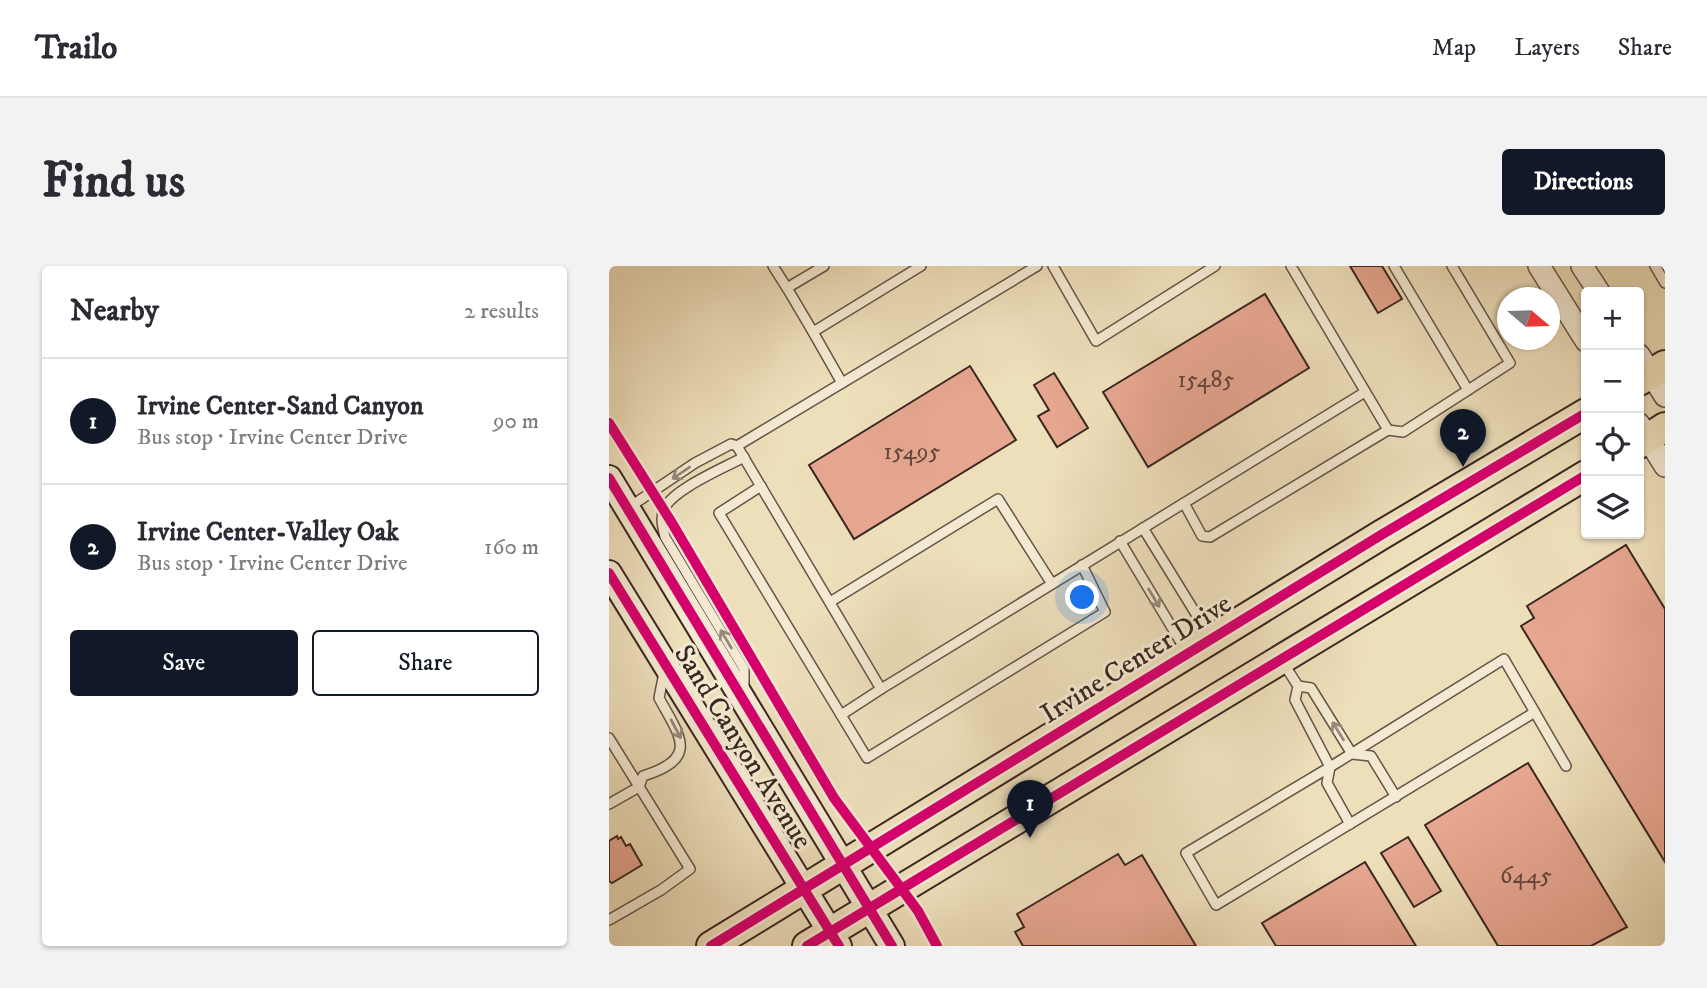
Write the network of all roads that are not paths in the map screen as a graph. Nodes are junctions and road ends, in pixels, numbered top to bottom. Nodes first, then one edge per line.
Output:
1 (773, 266) edge
2 (824, 266) edge
3 (921, 266) edge
4 (1037, 266) edge
5 (1053, 266) edge
6 (1215, 266) edge
7 (1291, 266) edge
8 (1394, 266) edge
9 (1452, 266) edge
10 (1539, 266) edge
11 (1582, 266) edge
12 (1655, 266) edge
13 (1665, 283) edge
14 (1596, 287) edge
15 (787, 288) junction
16 (813, 332) junction
17 (1581, 333) edge
18 (842, 383) junction
19 (1468, 390) junction
20 (1366, 392) junction
21 (1584, 413) edge
22 (1388, 430) junction
23 (1648, 433) edge
24 (737, 446) junction
25 (744, 457) junction
26 (1665, 467) edge
27 (1584, 476) edge
28 (609, 478) edge
29 (761, 486) junction
30 (1184, 503) junction
31 (628, 508) junction
32 (1143, 528) junction
33 (1120, 541) junction
34 (1081, 565) junction
35 (609, 573) edge
36 (1052, 583) junction
37 (830, 602) junction
38 (1212, 639) junction
39 (1188, 654) junction
40 (1281, 660) junction
41 (666, 666) junction
42 (1298, 686) junction
43 (881, 689) junction
44 (745, 703) junction
45 (1535, 712) junction
46 (841, 715) junction
47 (609, 738) edge
48 (1352, 754) junction
49 (1566, 766) dead end
50 (1330, 767) junction
51 (639, 787) junction
52 (1395, 797) junction
53 (609, 804) edge
54 (1350, 824) junction
55 (842, 865) junction
56 (805, 890) junction
57 (869, 909) junction
58 (609, 920) edge
59 (835, 939) edge
60 (711, 946) edge
61 (807, 946) edge
62 (892, 946) edge

1 - 15 lane
2 - 15 lane
3 - 16 lane
4 - 18 lane
5 - 6 lane
7 - 20 lane
8 - 19 lane
9 - 19 lane
10 - 17 street
11 - 14 street
12 - 13 lane
15 - 16 lane
16 - 18 lane
18 - 24 lane
19 - 22 lane
20 - 22 lane
20 - 30 lane
21 - 38 main road, Irvine Center Drive
22 - 30 lane
23 - 26 street
24 - 25 lane
24 -> 31 lane
25 - 29 lane
44 -> 25 lane
27 - 40 main road
28 - 31 main road, Sand Canyon Avenue
29 - 37 lane
29 - 46 lane
30 - 32 lane
31 - 44 main road, Sand Canyon Avenue
32 - 33 lane
32 - 38 lane
33 - 34 lane
33 -> 39 lane
34 - 36 lane
34 - 46 lane
35 - 41 main road, Sand Canyon Avenue
36 - 37 lane
36 - 43 lane
37 - 43 lane
38 - 39 main road, Irvine Center Drive
39 - 55 main road, Irvine Center Drive
40 - 42 lane
40 - 57 main road
41 -> 51 lane
41 - 56 main road, Sand Canyon Avenue
48 -> 42 lane
42 - 50 lane
43 - 46 lane
44 - 55 main road, Sand Canyon Avenue
45 - 48 lane
45 - 49 lane
45 - 52 lane
47 - 51 lane
48 - 50 lane
48 - 52 lane
50 - 54 lane
50 - 54 lane
51 - 53 lane
51 - 58 lane
52 - 54 lane
55 - 56 main road, Irvine Center Drive
55 - 57 main road, Sand Canyon Avenue
56 - 59 main road, Sand Canyon Avenue
56 - 60 main road, Irvine Center Drive
57 - 59 main road
57 - 62 main road, Sand Canyon Avenue
59 - 61 main road

